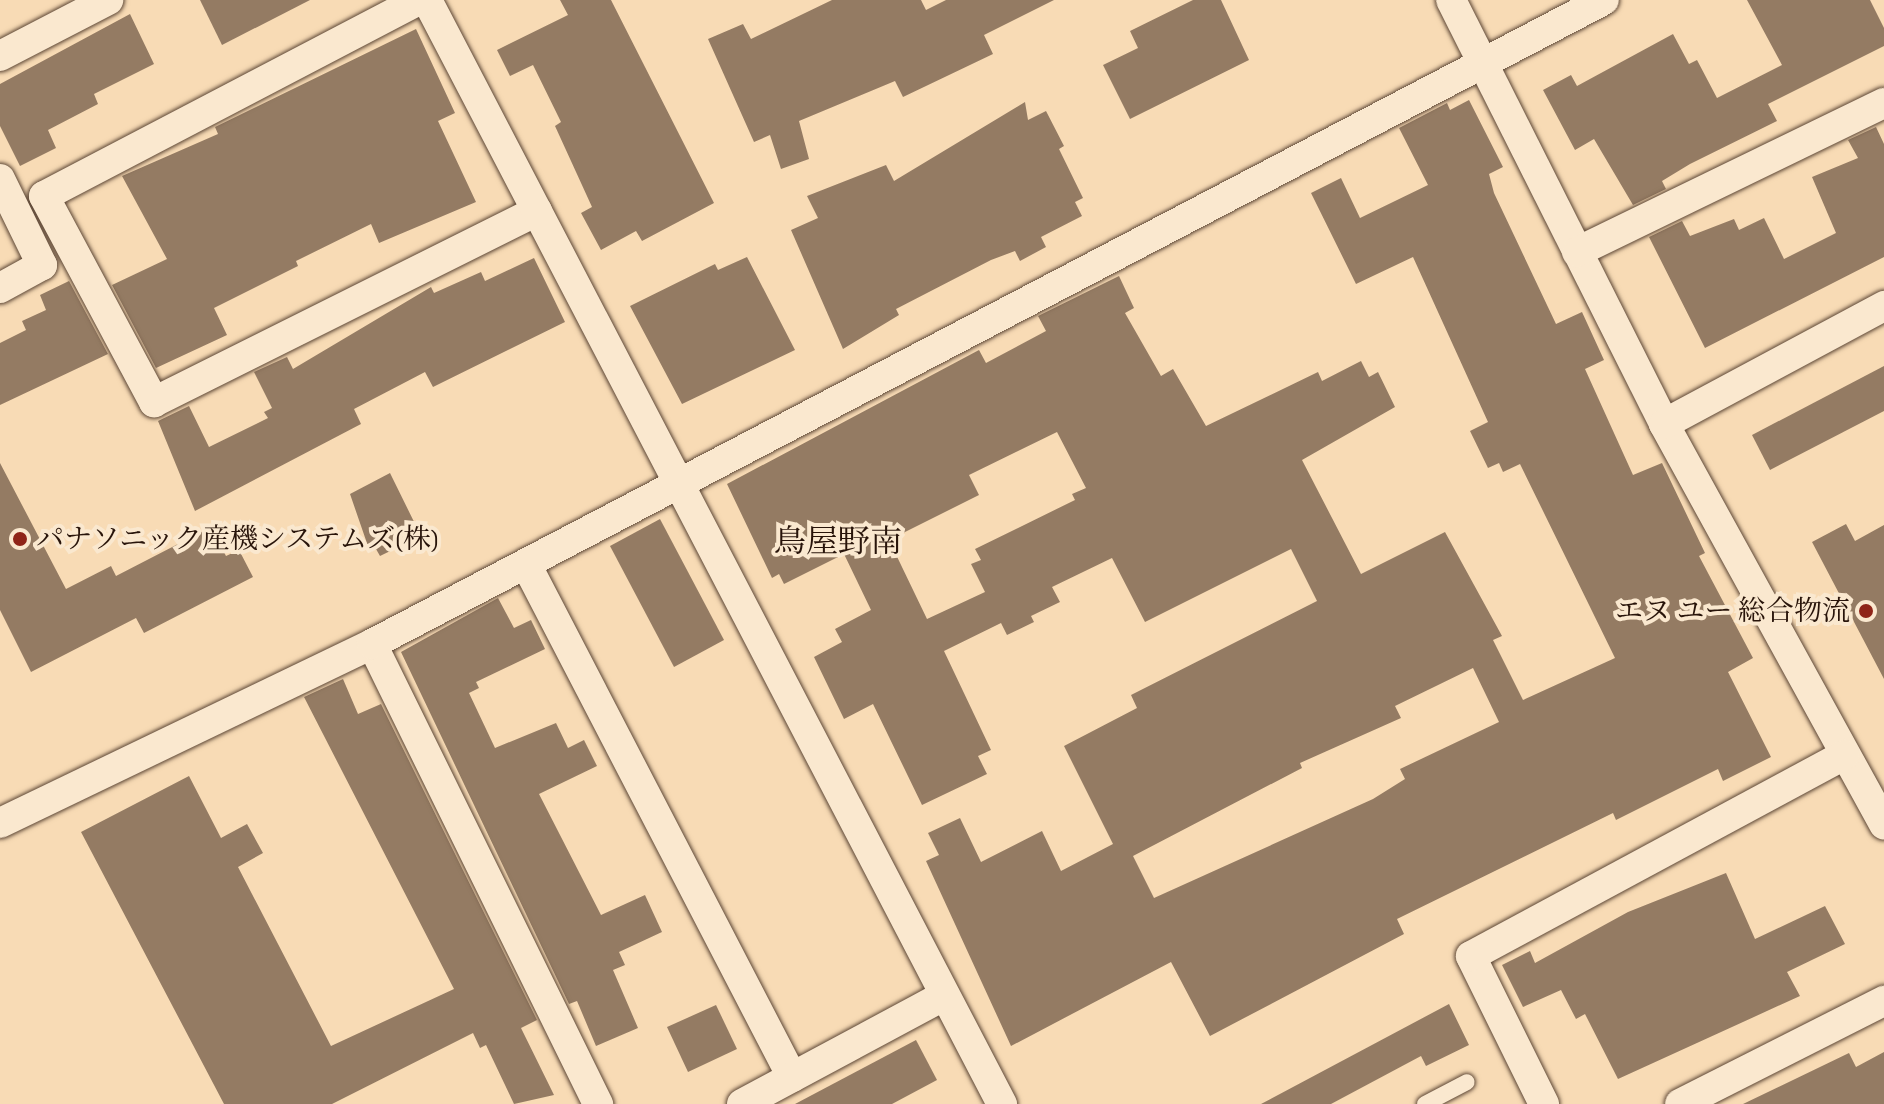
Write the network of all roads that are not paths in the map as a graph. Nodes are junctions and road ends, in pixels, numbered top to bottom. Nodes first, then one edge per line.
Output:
1 (108, 0) edge
2 (419, 0) edge
3 (427, 0) edge
4 (1451, 0) edge
5 (1604, 0) edge
6 (0, 56) edge
7 (1485, 66) junction
8 (1884, 103) edge
9 (0, 179) edge
10 (537, 211) junction
11 (1577, 252) junction
12 (0, 288) edge
13 (1884, 306) edge
14 (1664, 424) junction
15 (678, 484) junction
16 (526, 564) junction
17 (372, 644) junction
18 (1844, 755) junction
19 (0, 823) edge
20 (1884, 825) edge
21 (945, 995) junction
22 (1884, 1001) edge
23 (792, 1077) junction
24 (1467, 1082) dead end
25 (598, 1104) edge
26 (742, 1104) edge
27 (1002, 1104) edge
28 (1425, 1104) edge
29 (1544, 1104) edge
30 (1680, 1104) edge

1 - 6 street
2 - 10 street
3 - 10 street
4 - 7 street
5 - 7 street
7 - 11 street
7 - 15 street
8 - 11 street
9 - 12 street
10 - 15 street
11 - 14 street
13 - 14 street
14 - 18 street
15 - 16 street
15 - 21 street
16 - 17 street
16 - 23 street
17 - 19 street
17 - 25 street
18 - 20 street
18 - 29 street
21 - 23 street
21 - 27 street
22 - 30 street
23 - 26 street
24 - 28 lane

